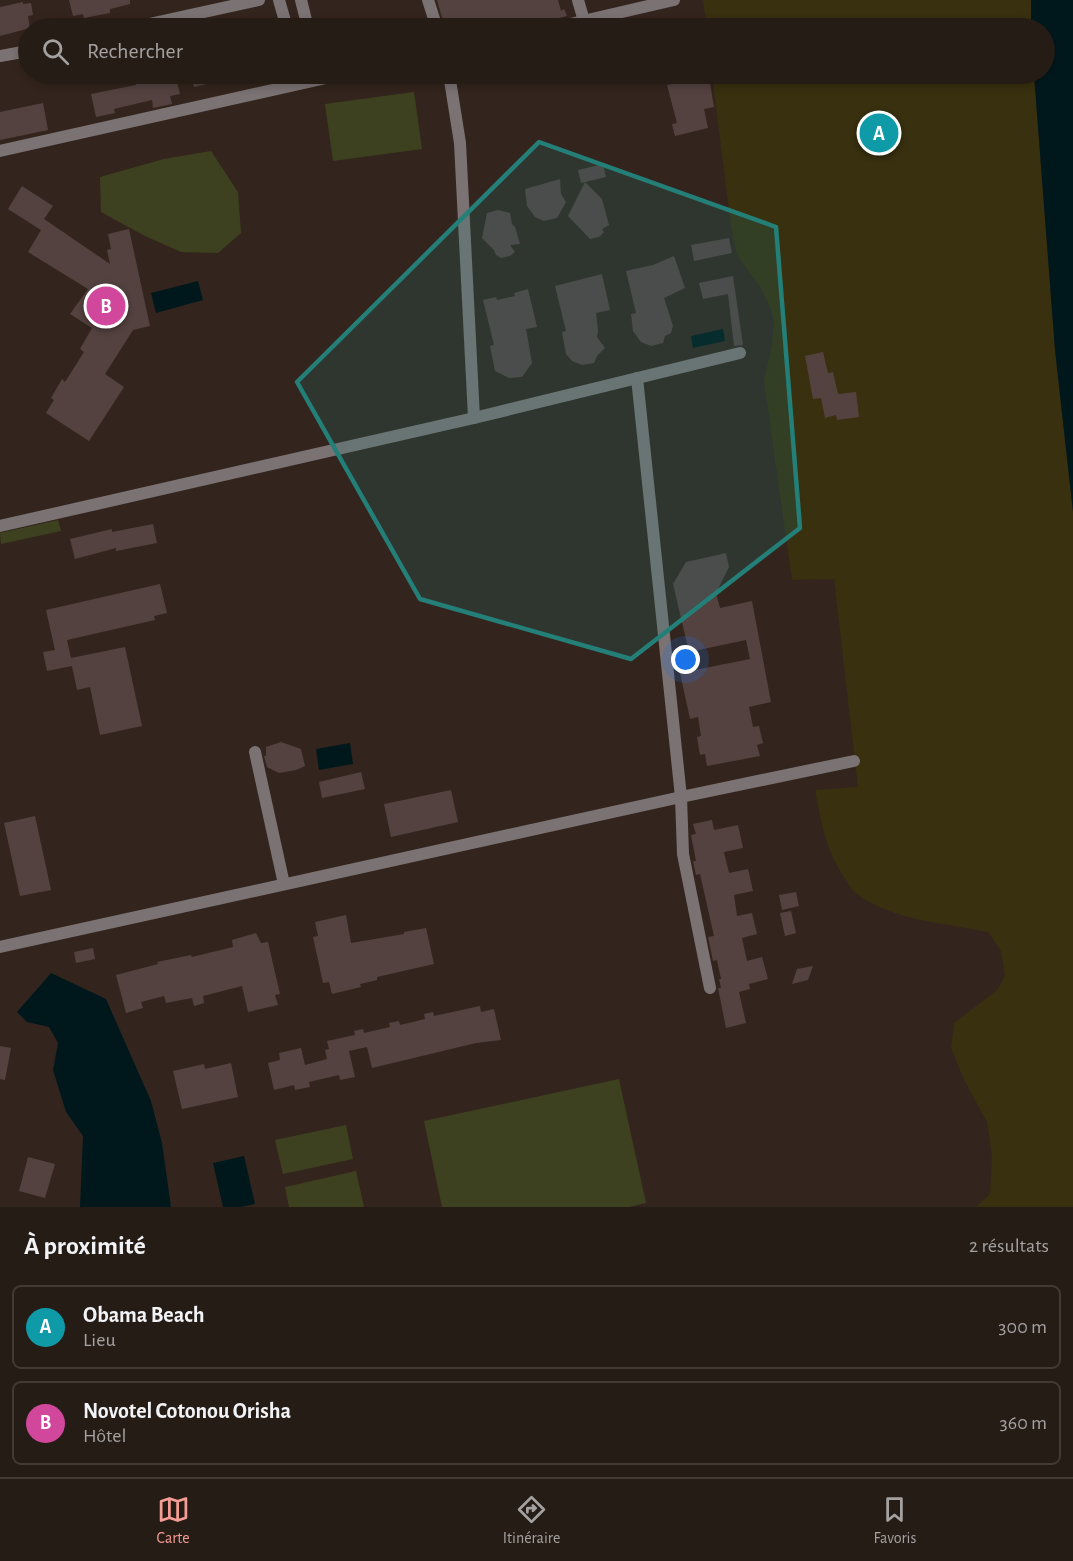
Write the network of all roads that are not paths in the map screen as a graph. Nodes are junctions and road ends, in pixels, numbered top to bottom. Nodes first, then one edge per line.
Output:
1 (259, 0) edge
2 (279, 0) edge
3 (301, 0) edge
4 (429, 0) edge
5 (578, 0) edge
6 (674, 0) edge
7 (177, 18) edge
8 (284, 18) edge
9 (306, 18) edge
10 (434, 18) edge
11 (583, 18) edge
12 (597, 18) edge
13 (18, 53) edge
14 (0, 56) edge
15 (274, 84) edge
16 (451, 84) edge
17 (0, 151) edge
18 (740, 352) dead end
19 (637, 378) junction
20 (474, 418) junction
21 (0, 526) edge
22 (255, 752) dead end
23 (854, 761) dead end
24 (681, 797) junction
25 (285, 884) junction
26 (0, 947) edge
27 (710, 988) dead end

1 - 7 street
2 - 8 street
3 - 9 street
4 - 10 street
5 - 11 street
6 - 12 street
13 - 14 street
15 - 17 street
16 - 20 street
18 - 19 street
19 - 20 street
19 - 24 street
20 - 21 street
22 - 25 street
23 - 24 street
24 - 25 street
24 - 27 street
25 - 26 street

